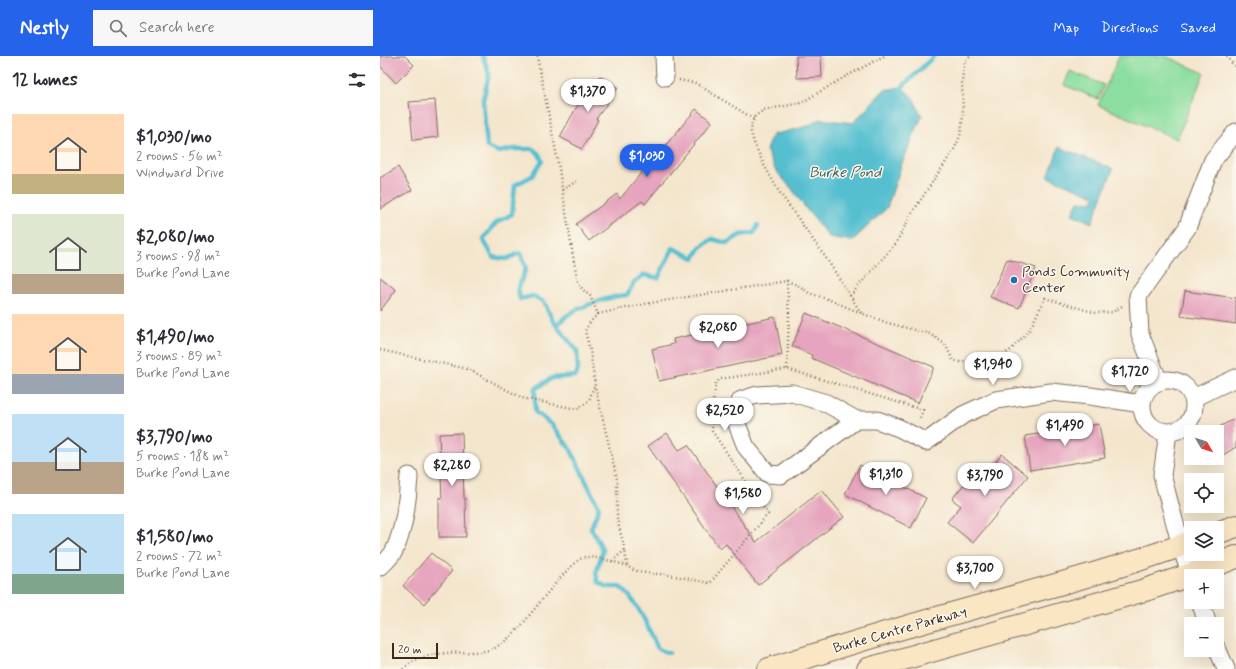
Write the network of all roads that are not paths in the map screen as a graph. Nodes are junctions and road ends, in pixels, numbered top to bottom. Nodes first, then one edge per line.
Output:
1 (664, 56) edge
2 (665, 77) road end
3 (1236, 132) edge
4 (1236, 378) edge
5 (1159, 382) junction
6 (1193, 398) junction
7 (1142, 404) junction
8 (856, 420) junction
9 (1168, 433) junction
10 (409, 476) dead end
11 (1236, 526) edge
12 (1224, 530) edge
13 (1184, 538) edge
14 (1184, 545) edge
15 (1236, 557) edge
16 (380, 568) edge
17 (1208, 569) edge
18 (1184, 578) edge
19 (1221, 657) edge
20 (769, 669) edge
21 (868, 669) edge
22 (1226, 669) edge

1 - 2 street
3 - 5 street
4 - 6 street
5 - 6 street
5 - 7 street
6 - 9 street
7 - 8 street
7 - 9 street
8 - 8 street
9 - 13 street
10 - 16 street
11 - 12 main road
14 - 20 main road, Burke Centre Parkway
15 - 17 main road, Burke Centre Parkway
18 - 21 main road, Burke Centre Parkway
19 - 22 street

